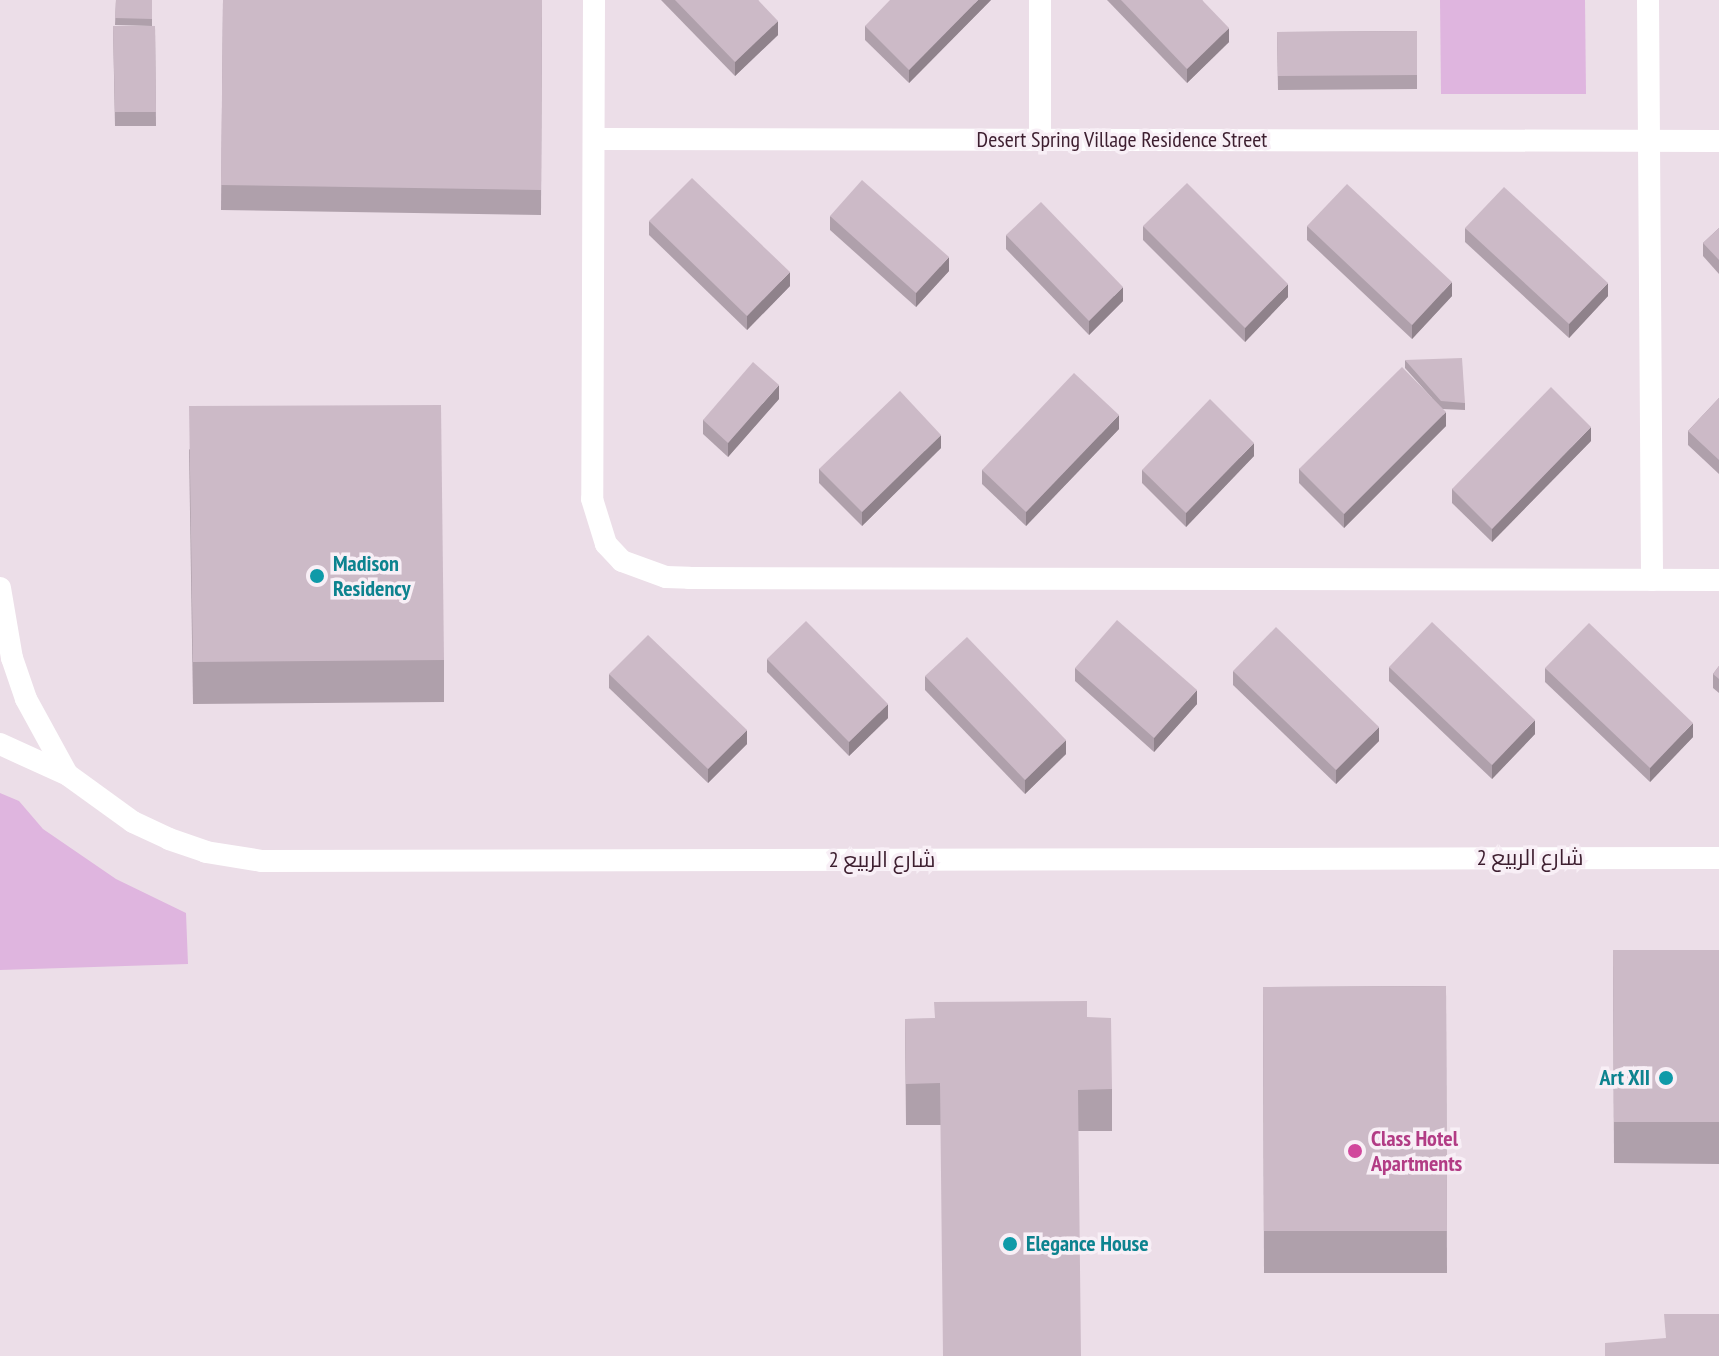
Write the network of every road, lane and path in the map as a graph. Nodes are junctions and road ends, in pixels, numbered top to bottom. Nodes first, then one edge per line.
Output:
1 (594, 0) edge
2 (1040, 0) edge
3 (1648, 0) edge
4 (594, 139) junction
5 (1040, 140) junction
6 (1650, 140) junction
7 (1719, 141) edge
8 (1652, 580) junction
9 (1719, 580) edge
10 (0, 588) edge
11 (0, 744) edge
12 (68, 775) junction
13 (1719, 858) edge

1 - 4 street
2 - 5 street
3 - 6 street
4 - 5 street, Desert Spring Village Residence Street
4 - 8 street
5 - 6 street, Desert Spring Village Residence Street
6 - 7 street, Desert Spring Village Residence Street
6 - 8 street
8 - 9 street
10 - 12 street, شارع الربيع 2
11 - 12 street, شارع الربيع 2
12 - 13 street, شارع الربيع 2

